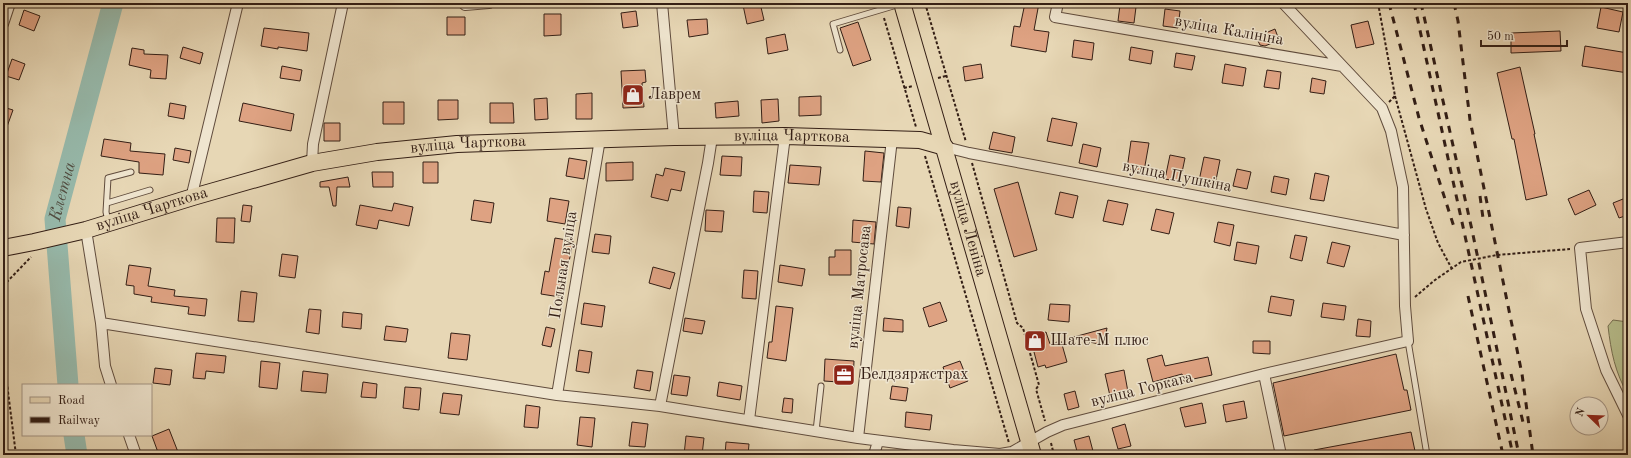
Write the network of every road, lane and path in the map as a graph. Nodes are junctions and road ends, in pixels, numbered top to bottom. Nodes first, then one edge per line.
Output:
1 (10, 3) edge
2 (238, 3) edge
3 (343, 3) edge
4 (489, 3) edge
5 (662, 3) edge
6 (902, 3) edge
7 (925, 3) edge
8 (1058, 3) edge
9 (1283, 3) edge
10 (1378, 3) edge
11 (465, 5) dead end
12 (881, 10) junction
13 (3, 24) edge
14 (840, 50) dead end
15 (1342, 66) junction
16 (1395, 96) junction
17 (1382, 108) junction
18 (785, 136) junction
19 (674, 137) junction
20 (712, 137) junction
21 (600, 139) junction
22 (892, 139) junction
23 (920, 140) junction
24 (945, 147) junction
25 (969, 153) junction
26 (312, 163) junction
27 (131, 172) dead end
28 (150, 190) dead end
29 (193, 197) junction
30 (107, 203) junction
31 (109, 223) junction
32 (86, 230) junction
33 (1404, 235) junction
34 (1628, 242) edge
35 (3, 248) edge
36 (1580, 248) junction
37 (25, 256) dead end
38 (1452, 269) junction
39 (3, 286) edge
40 (1405, 306) junction
41 (101, 323) junction
42 (1408, 341) junction
43 (3, 352) edge
44 (1264, 374) junction
45 (112, 384) edge
46 (821, 386) dead end
47 (558, 395) junction
48 (660, 406) junction
49 (1628, 414) edge
50 (749, 420) junction
51 (816, 431) junction
52 (1047, 432) junction
53 (129, 436) edge
54 (858, 438) junction
55 (878, 441) junction
56 (1032, 448) edge
57 (1012, 452) junction
58 (953, 453) edge
59 (16, 455) edge
60 (136, 455) edge
61 (874, 455) edge
62 (1054, 455) edge
63 (1281, 455) edge
64 (1427, 455) edge

1 - 13 street
2 - 29 street
3 - 26 street
4 - 11 street
5 - 19 street
6 - 12 lane
6 - 24 main road, вуліца Леніна
7 - 25 path
8 - 15 street, вуліца Калініна
9 - 15 street
10 - 16 path
12 - 14 lane
12 - 23 path
15 - 17 street
16 - 17 path
16 - 38 path
17 - 33 street
18 - 20 main road, вуліца Чарткова
18 - 22 main road, вуліца Чарткова
18 - 50 street
19 - 20 main road, вуліца Чарткова
19 - 21 main road, вуліца Чарткова
20 - 48 street
21 - 26 main road, вуліца Чарткова
21 - 47 street, Польная вуліца
22 - 23 main road, вуліца Чарткова
22 - 54 street, вуліца Матросава
23 - 24 main road, вуліца Чарткова
23 - 57 path
24 - 25 street, вуліца Пушкіна
24 - 56 main road, вуліца Леніна
25 - 33 street, вуліца Пушкіна
25 - 52 path
26 - 29 main road, вуліца Чарткова
27 - 30 lane
28 - 30 lane
29 - 31 main road, вуліца Чарткова
30 - 31 lane
31 - 32 main road, вуліца Чарткова
32 - 35 main road, вуліца Чарткова
32 - 41 street
33 - 40 street
34 - 36 street
36 - 38 path
36 - 49 street
37 - 39 path
38 - 40 path
40 - 42 street
41 - 45 street
41 - 47 street
42 - 44 street, вуліца Горкага
42 - 64 lane
43 - 59 path
44 - 52 street, вуліца Горкага
44 - 63 street
46 - 51 lane
47 - 48 street
48 - 50 street
50 - 51 street
51 - 54 street
52 - 56 street, вуліца Горкага
52 - 62 path
53 - 60 street
54 - 55 street
55 - 58 street
55 - 61 street
56 - 57 street, вуліца Горкага
57 - 58 street

